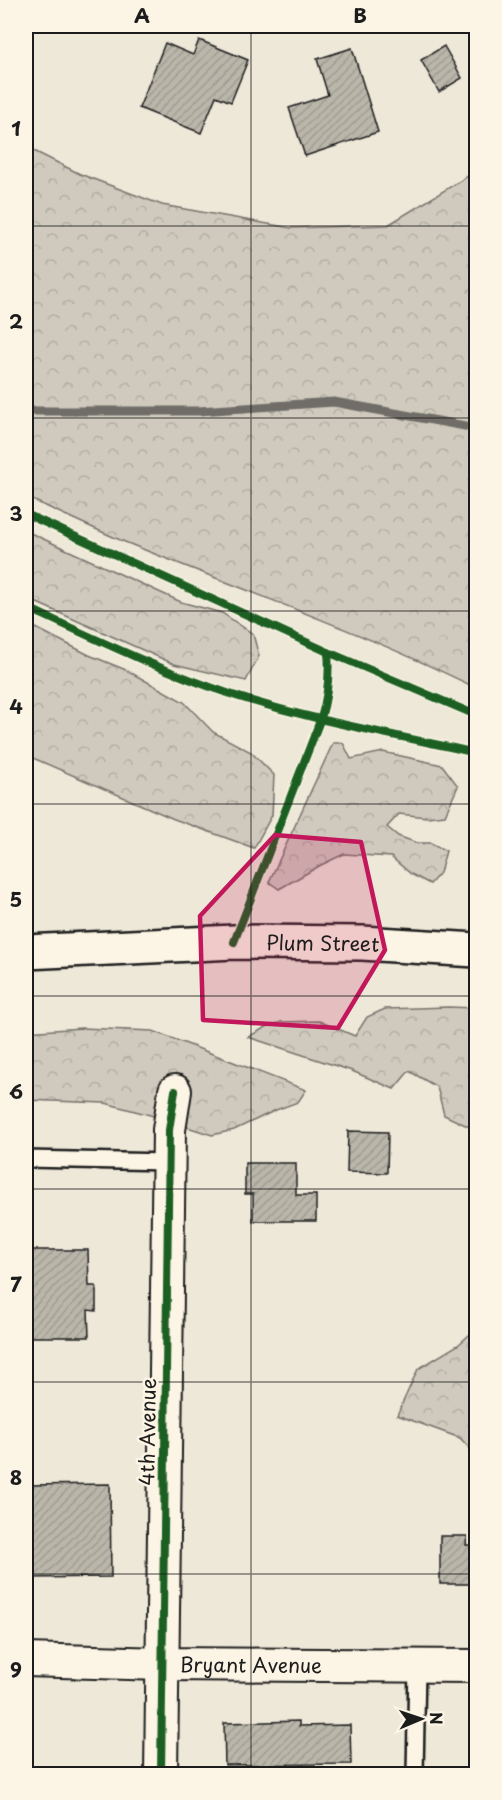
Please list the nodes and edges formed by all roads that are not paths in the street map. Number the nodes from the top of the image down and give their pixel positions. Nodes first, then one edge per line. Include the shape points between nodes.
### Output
1 (477, 950) edge
2 (26, 952) edge
3 (175, 1091) dead end
4 (26, 1159) edge
5 (168, 1162) junction
6 (26, 1660) edge
7 (163, 1664) junction
8 (417, 1666) junction
9 (477, 1666) edge
10 (161, 1774) edge
11 (415, 1774) edge

1 - 2 main road, Plum Street via 362,943 234,942
3 - 5 street, 4th Avenue
4 - 5 lane
5 - 7 street, 4th Avenue
6 - 7 street, Bryant Avenue
7 - 8 street, Bryant Avenue
7 - 10 street, 4th Avenue
8 - 9 street, Bryant Avenue
8 - 11 lane

